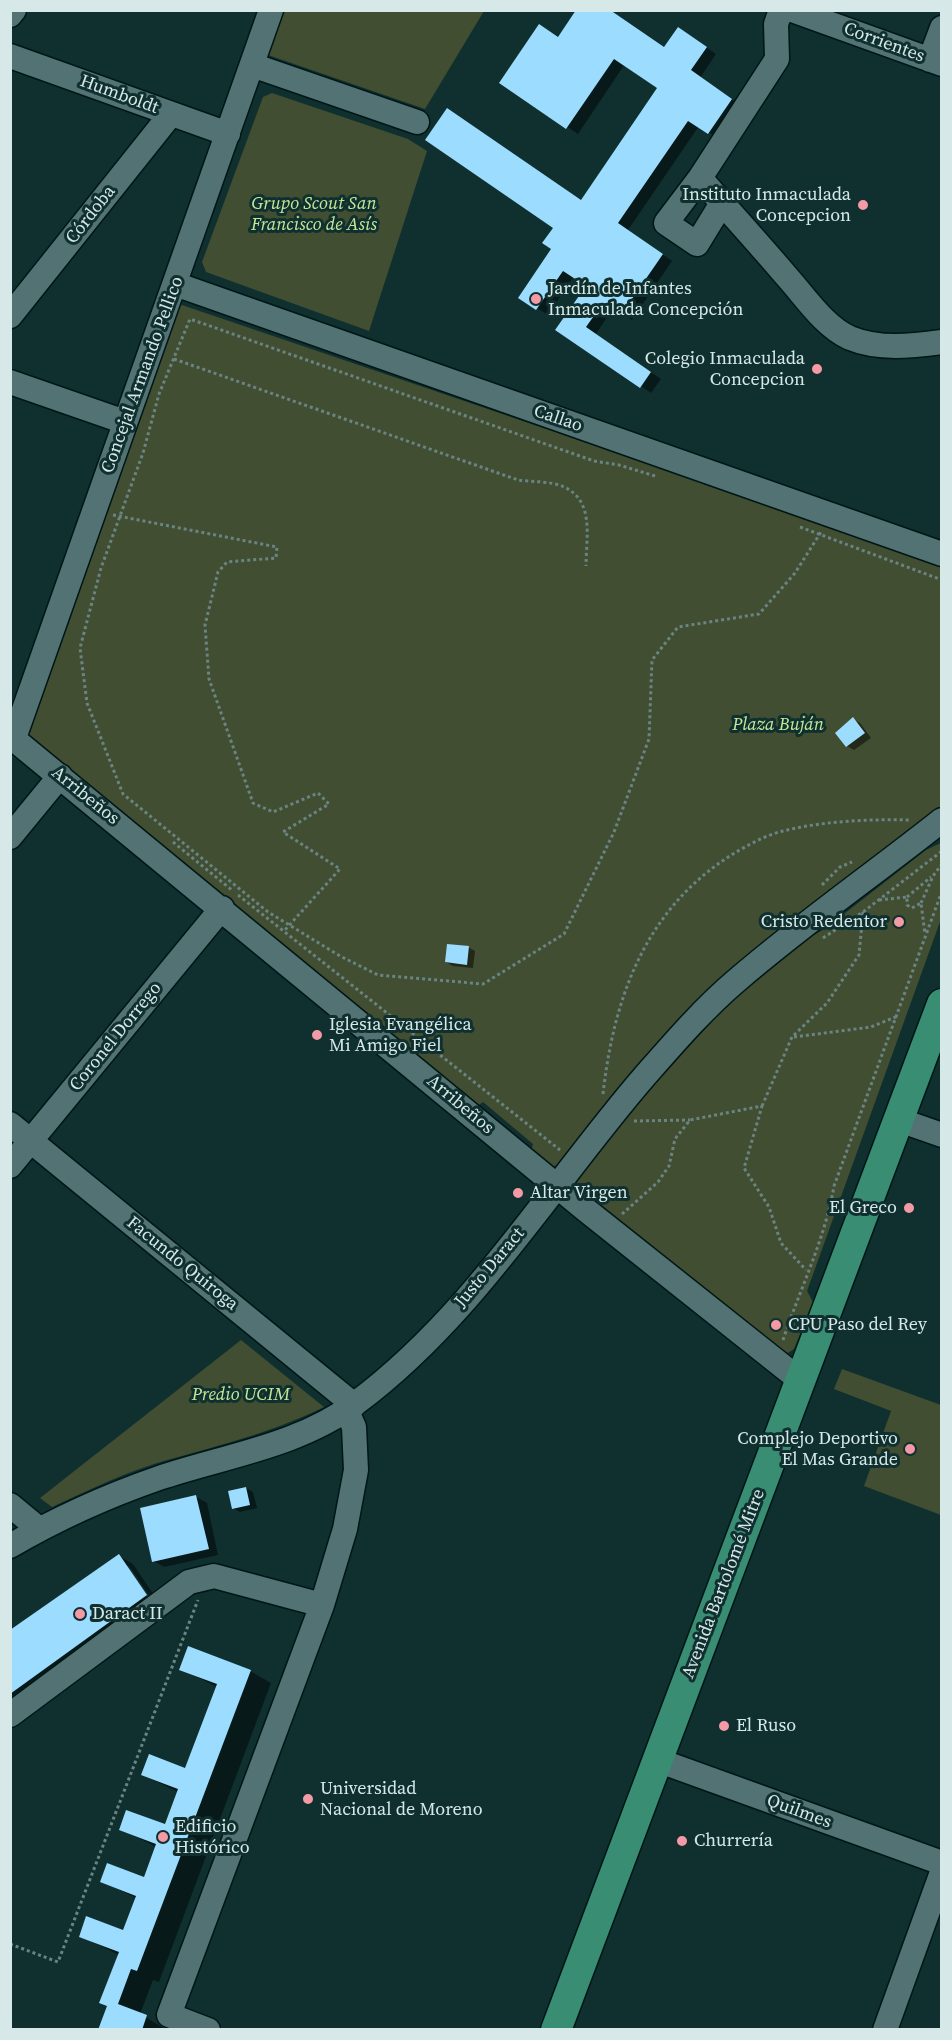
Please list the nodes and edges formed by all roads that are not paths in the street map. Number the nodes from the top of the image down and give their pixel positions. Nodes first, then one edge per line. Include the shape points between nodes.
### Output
1 (14, 10) edge
2 (270, 10) edge
3 (781, 10) edge
4 (792, 10) edge
5 (10, 15) edge
6 (942, 28) edge
7 (10, 56) edge
8 (936, 62) edge
9 (252, 65) junction
10 (171, 114) junction
11 (417, 122) dead end
12 (228, 134) junction
13 (700, 178) junction
14 (723, 203) junction
15 (176, 284) junction
16 (10, 316) edge
17 (942, 342) edge
18 (10, 382) edge
19 (125, 422) junction
20 (942, 554) edge
21 (12, 737) edge
22 (60, 776) junction
23 (933, 826) edge
24 (10, 837) edge
25 (222, 909) junction
26 (942, 1004) edge
27 (899, 1120) junction
28 (10, 1124) edge
29 (942, 1135) edge
30 (31, 1141) junction
31 (10, 1167) edge
32 (557, 1187) junction
33 (800, 1380) junction
34 (350, 1407) junction
35 (10, 1505) edge
36 (39, 1529) junction
37 (10, 1546) edge
38 (322, 1605) junction
39 (10, 1715) edge
40 (657, 1760) junction
41 (942, 1863) edge
42 (942, 1872) edge
43 (167, 2022) edge
44 (558, 2029) edge
45 (208, 2030) edge
46 (885, 2030) edge

1 - 5 street
2 - 9 street, Concejal Armando Pellico
3 - 13 street via 777,59
4 - 8 street, Corrientes
6 - 8 street
7 - 10 street, Humboldt
9 - 11 street
9 - 12 street, Concejal Armando Pellico
10 - 12 street, Humboldt
10 - 16 street, Córdoba
12 - 15 street, Concejal Armando Pellico
13 - 14 street
13 - 14 street via 666,224 697,244
14 - 17 street via 830,325 850,338 877,345
15 - 19 street, Concejal Armando Pellico
15 - 20 street, Callao via 825,525
18 - 19 street
19 - 21 street, Concejal Armando Pellico
21 - 22 street, Arribeños
22 - 24 street
22 - 25 street, Arribeños
23 - 32 street, Justo Daract via 734,982 674,1044
25 - 30 street, Coronel Dorrego
25 - 32 street, Arribeños
26 - 27 main road, Avenida Bartolomé Mitre
27 - 29 street
27 - 33 main road, Avenida Bartolomé Mitre
28 - 30 street, Facundo Quiroga
30 - 31 street, Coronel Dorrego
30 - 34 street, Facundo Quiroga
32 - 33 street, Arribeños
32 - 34 street, Justo Daract via 414,1355
33 - 40 main road, Avenida Bartolomé Mitre
34 - 36 street, Justo Daract via 268,1446 99,1499
34 - 38 street via 356,1470 345,1529
35 - 36 street
36 - 37 street, Justo Daract
38 - 39 street via 214,1576 189,1582
38 - 43 street
40 - 41 street, Quilmes
40 - 44 main road, Avenida Bartolomé Mitre
42 - 46 street
43 - 45 street

